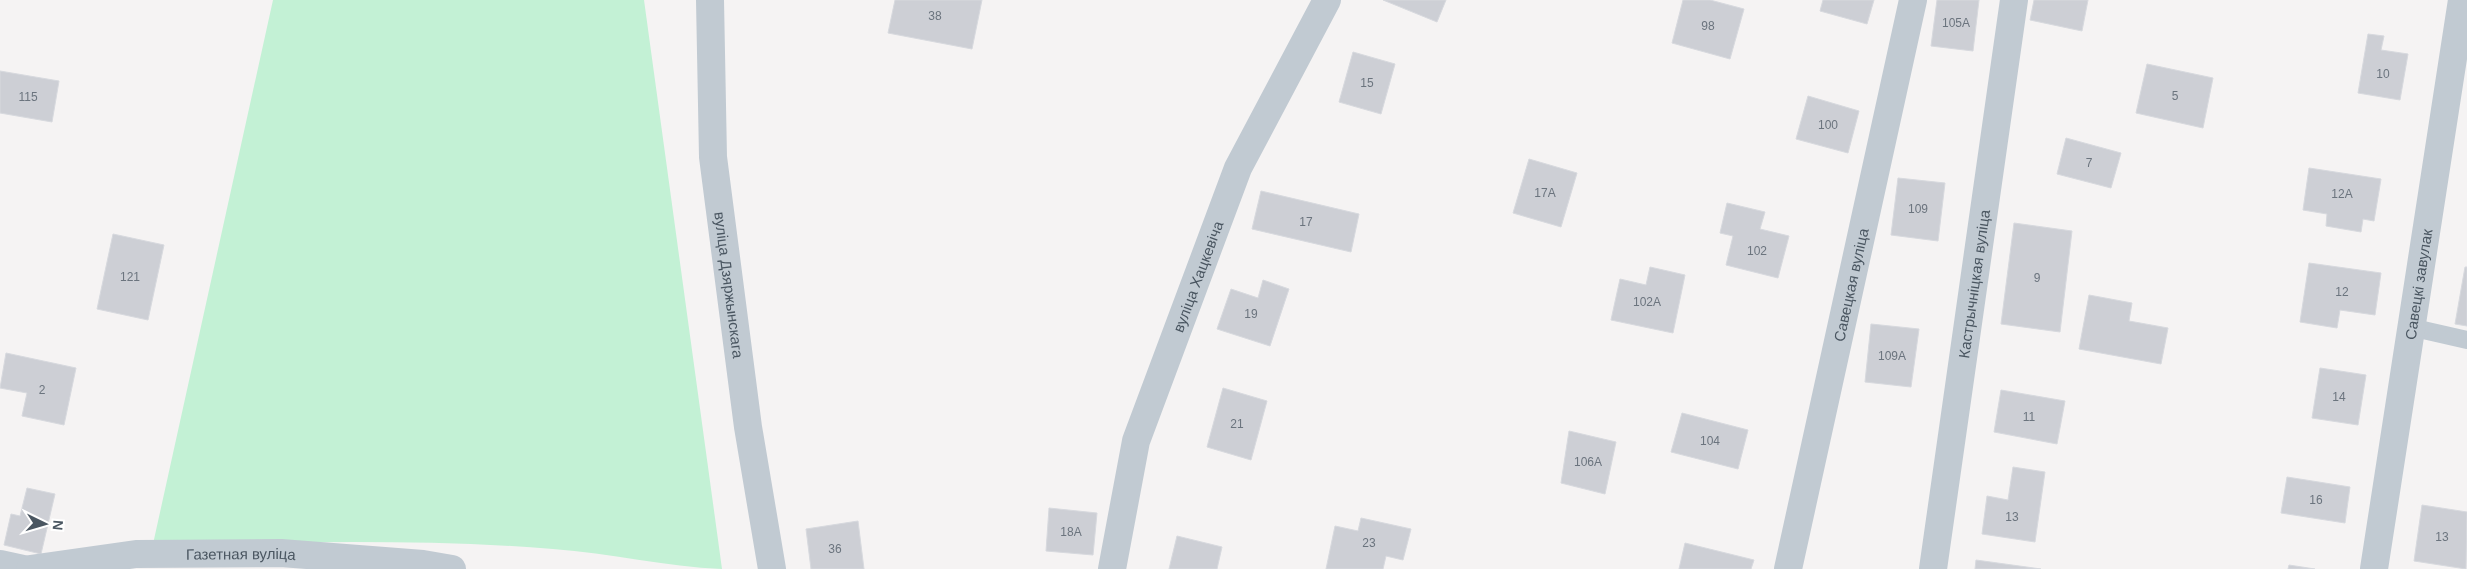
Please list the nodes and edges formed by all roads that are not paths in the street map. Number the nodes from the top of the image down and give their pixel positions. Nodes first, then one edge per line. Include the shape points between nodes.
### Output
1 (710, 0) edge
2 (1327, 0) edge
3 (1913, 0) edge
4 (2014, 0) edge
5 (2462, 0) edge
6 (2410, 327) junction
7 (2467, 340) edge
8 (0, 564) edge
9 (422, 567) edge
10 (23, 569) edge
11 (30, 569) edge
12 (452, 569) edge
13 (772, 569) edge
14 (1112, 569) edge
15 (1788, 569) edge
16 (1933, 569) edge
17 (2374, 569) edge

1 - 13 street, вуліца Дзяржынскага via 714,157 748,427
2 - 14 street, вуліца Хацкевіча via 1238,168 1136,441
3 - 15 street, Савецкая вуліца
4 - 16 street, Кастрычніцкая вуліца
5 - 6 street, Савецкі завулак
6 - 7 lane
6 - 17 street, Савецкі завулак
8 - 10 street
9 - 11 street, Газетная вуліца via 281,553 146,554
9 - 12 street, Газетная вуліца

